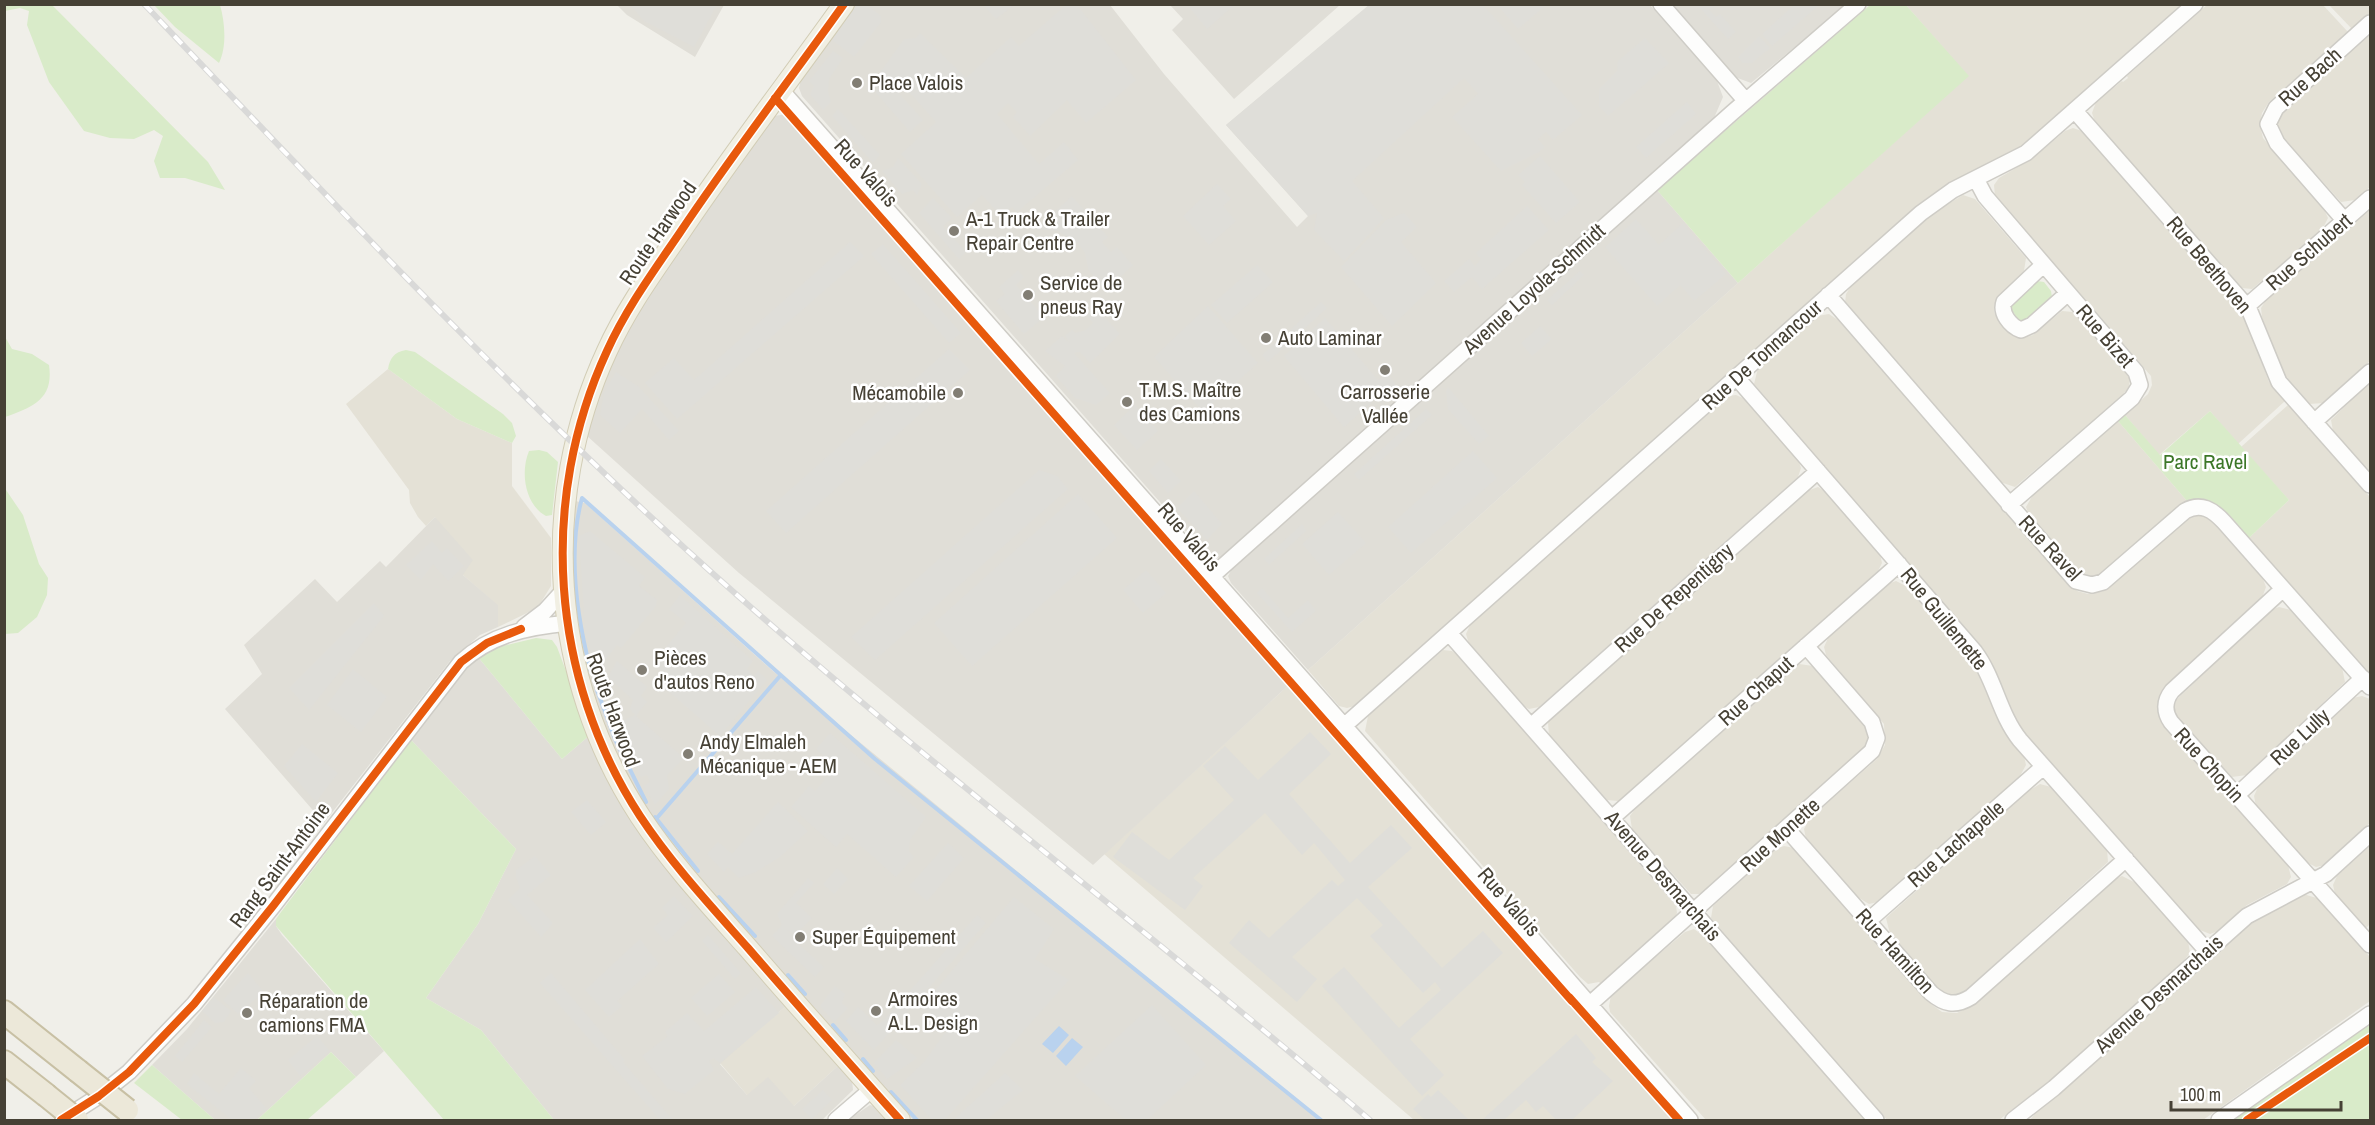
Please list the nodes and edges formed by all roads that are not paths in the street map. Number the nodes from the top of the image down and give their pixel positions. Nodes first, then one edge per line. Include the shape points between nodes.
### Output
1 (844, 4) edge
2 (1661, 4) edge
3 (1858, 4) edge
4 (2195, 4) edge
5 (2370, 23) edge
6 (781, 90) junction
7 (1745, 100) junction
8 (2076, 111) junction
9 (1976, 179) junction
10 (2370, 198) edge
11 (2345, 221) junction
12 (2043, 265) junction
13 (2068, 293) junction
14 (1828, 295) junction
15 (2247, 306) junction
16 (2370, 372) edge
17 (1737, 378) junction
18 (2314, 422) junction
19 (1818, 471) junction
20 (2370, 485) edge
21 (2009, 505) junction
22 (1899, 564) junction
23 (1212, 576) junction
24 (2283, 589) junction
25 (564, 590) junction
26 (568, 622) junction
27 (522, 629) junction
28 (1449, 633) junction
29 (1806, 646) junction
30 (2367, 683) edge
31 (1344, 726) junction
32 (1531, 726) junction
33 (2043, 767) junction
34 (2237, 795) junction
35 (1612, 818) junction
36 (1787, 829) junction
37 (2370, 834) edge
38 (2126, 859) junction
39 (2313, 880) junction
40 (1693, 912) junction
41 (1868, 921) junction
42 (2370, 945) edge
43 (2207, 951) junction
44 (1589, 1005) junction
45 (4, 1012) edge
46 (2370, 1014) edge
47 (4, 1062) edge
48 (872, 1089) junction
49 (133, 1115) edge
50 (61, 1120) edge
51 (77, 1120) edge
52 (836, 1120) edge
53 (900, 1120) edge
54 (1690, 1120) edge
55 (1876, 1120) edge
56 (2013, 1120) edge
57 (2219, 1120) edge

1 - 6 main road, Route Harwood
2 - 7 street
3 - 7 street, Avenue Loyola-Schmidt
4 - 8 street, Rue De Tonnancour
5 - 11 street, Rue Bach via 2282,102 2269,120 2274,139
6 - 23 street, Rue Valois
6 - 25 main road, Route Harwood via 656,266 603,360 570,465 562,537
7 - 23 street, Avenue Loyola-Schmidt
8 - 9 street, Rue De Tonnancour via 2026,153
8 - 15 street, Rue Beethoven
9 - 12 street, Rue Bizet via 1985,196
9 - 14 street, Rue De Tonnancour via 1927,208
10 - 11 street, Rue Schubert
11 - 15 street, Rue Schubert
12 - 13 street, Rue Bizet
12 - 13 street via 2004,302 2003,312 2013,325 2028,328
13 - 21 street, Rue Bizet via 2132,366 2140,386 2125,404
14 - 17 street, Rue De Tonnancour
14 - 21 street, Rue Ravel
15 - 18 street, Rue Beethoven via 2277,379
16 - 18 street
17 - 19 street, Rue Guillemette
17 - 28 street, Rue De Tonnancour
18 - 20 street, Rue Beethoven
19 - 22 street, Rue Guillemette
19 - 32 street, Rue De Repentigny
21 - 24 street, Rue Ravel via 2071,576 2092,585 2110,576 2188,509 2209,509
22 - 29 street, Rue Chaput
22 - 33 street, Rue Guillemette via 1976,652 2009,724
23 - 31 street, Rue Valois
24 - 30 street, Rue Ravel
24 - 34 street, Rue Chopin via 2172,691 2166,702 2171,722
25 - 26 main road, Route Harwood
25 - 27 street, Rang Saint-Antoine
26 - 27 street, Rang Saint-Antoine
26 - 48 main road, Route Harwood via 578,674 595,726 639,814 705,900
27 - 50 street, Rang Saint-Antoine via 487,643 459,664 194,1004 129,1072
28 - 31 street, Rue De Tonnancour
28 - 32 street, Avenue Desmarchais
29 - 35 street, Rue Chaput
29 - 36 street, Rue Monette via 1869,718 1877,738 1869,756
30 - 34 street, Rue Lully
31 - 44 street, Rue Valois
32 - 35 street, Avenue Desmarchais
33 - 38 street, Rue Guillemette
33 - 41 street, Rue Lachapelle
34 - 39 street, Rue Chopin
35 - 40 street, Avenue Desmarchais
36 - 40 street, Rue Monette
36 - 41 street, Rue Hamilton
37 - 39 street via 2326,874
38 - 41 street, Rue Hamilton via 1975,993 1957,1003 1944,1002 1931,993
38 - 43 street, Rue Guillemette
39 - 42 street, Rue Chopin
39 - 43 street, Avenue Desmarchais via 2256,909
40 - 44 street, Rue Monette
40 - 55 street, Avenue Desmarchais
43 - 56 street, Avenue Desmarchais
44 - 54 street, Rue Valois
45 - 49 highway, bridge
46 - 57 street
47 - 51 highway, bridge
48 - 52 street
48 - 53 main road, Route Harwood

